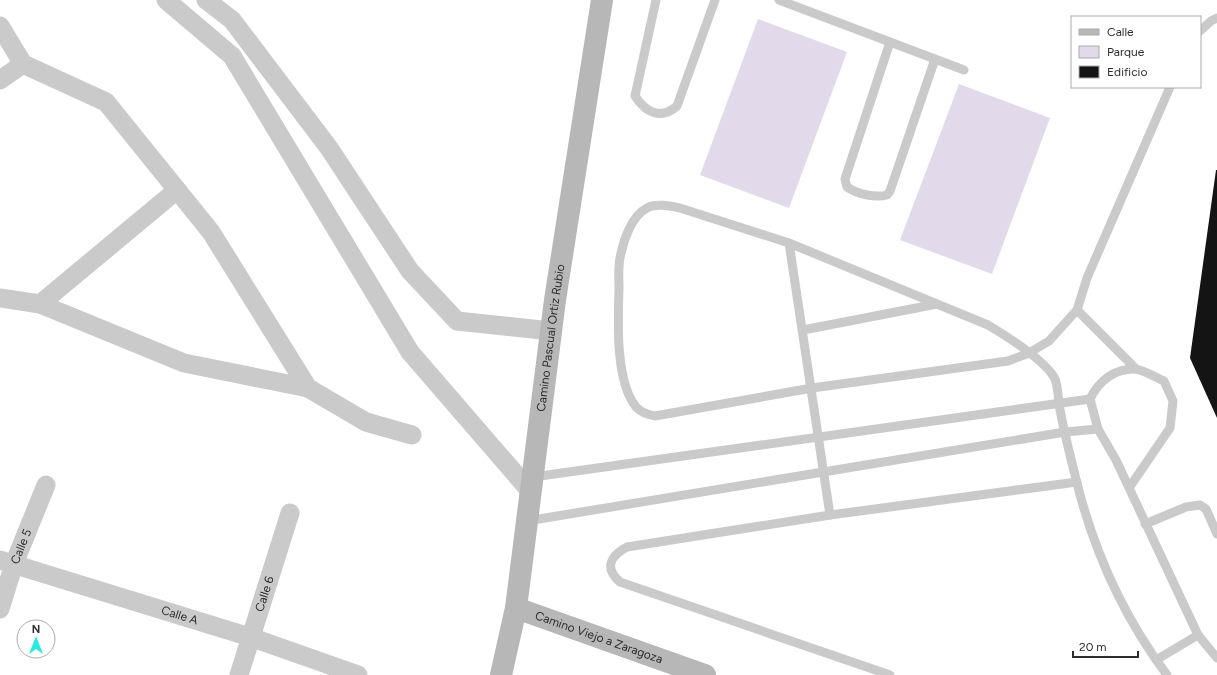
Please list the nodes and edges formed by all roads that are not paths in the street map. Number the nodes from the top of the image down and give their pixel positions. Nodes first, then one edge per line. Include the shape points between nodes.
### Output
1 (166, 0) edge
2 (206, 0) edge
3 (602, 0) edge
4 (656, 0) edge
5 (715, 0) edge
6 (779, 0) edge
7 (1217, 18) edge
8 (0, 26) edge
9 (1201, 30) edge
10 (890, 42) junction
11 (935, 59) junction
12 (23, 64) junction
13 (964, 70) dead end
14 (0, 80) edge
15 (1170, 88) edge
16 (177, 190) junction
17 (789, 243) junction
18 (0, 298) edge
19 (40, 304) junction
20 (937, 304) junction
21 (1077, 310) junction
22 (803, 330) junction
23 (551, 332) junction
24 (1029, 353) junction
25 (1136, 369) junction
26 (308, 388) junction
27 (812, 388) junction
28 (1090, 399) junction
29 (1059, 404) junction
30 (1098, 428) junction
31 (1065, 432) junction
32 (412, 435) dead end
33 (820, 438) junction
34 (824, 472) junction
35 (1077, 482) junction
36 (531, 484) junction
37 (46, 485) dead end
38 (1129, 488) junction
39 (290, 513) dead end
40 (830, 515) junction
41 (527, 520) junction
42 (1145, 524) junction
43 (1217, 534) edge
44 (7, 562) edge
45 (516, 608) junction
46 (0, 609) edge
47 (1198, 635) junction
48 (250, 637) junction
49 (1217, 658) edge
50 (1156, 660) junction
51 (239, 675) edge
52 (358, 675) edge
53 (501, 675) edge
54 (705, 675) edge
55 (890, 675) edge
56 (1167, 675) edge

1 - 36 street via 232,56 410,352
2 - 23 street via 232,20 329,148 410,271 457,321
3 - 23 street, Camino Pascual Ortiz Rubio
4 - 5 lane via 635,96 643,107 659,114 669,113 678,106
6 - 10 lane
7 - 9 lane
8 - 12 street
10 - 11 lane
10 - 11 lane via 845,179 846,187 850,190 875,196 887,195 890,191
11 - 13 lane
12 - 14 street
12 - 16 street via 106,102
15 - 21 lane via 1087,278
16 - 19 street
16 - 26 street via 211,232
17 - 20 lane
17 - 22 lane
17 - 27 lane via 680,208 647,208 631,226 620,258 620,363 628,392 636,406 644,414 654,416
18 - 19 street
19 - 26 street via 184,363
20 - 22 lane
20 - 24 lane via 988,325
21 - 24 lane via 1049,342
21 - 25 lane
22 - 27 lane
23 - 36 street, Camino Pascual Ortiz Rubio
24 - 27 lane via 1008,361
24 - 29 lane via 1043,363 1055,379
25 - 28 lane via 1110,374 1095,388
25 - 38 lane via 1164,381 1173,401 1170,428
26 - 32 street via 366,422
27 - 33 lane
28 - 29 lane
28 - 30 lane
29 - 31 lane
29 - 33 lane
30 - 31 lane
30 - 38 lane
31 - 34 lane
31 - 35 lane
33 - 34 lane
33 - 36 lane
34 - 40 lane
34 - 41 lane
35 - 40 lane
35 - 50 lane via 1093,538 1119,598
36 - 41 street, Camino Pascual Ortiz Rubio
37 - 44 street, Calle 5
38 - 42 lane
39 - 48 street, Calle 6
40 - 55 lane via 627,547 616,553 611,568 620,582
41 - 45 street, Camino Pascual Ortiz Rubio
42 - 43 lane via 1186,507 1200,505 1206,509
42 - 47 lane
44 - 46 street, Calle 5
44 - 48 street, Calle A
45 - 53 street, Camino Pascual Ortiz Rubio
45 - 54 street, Camino Viejo a Zaragoza
47 - 49 lane
47 - 50 lane
48 - 51 street, Calle 6
48 - 52 street, Calle A
50 - 56 lane

